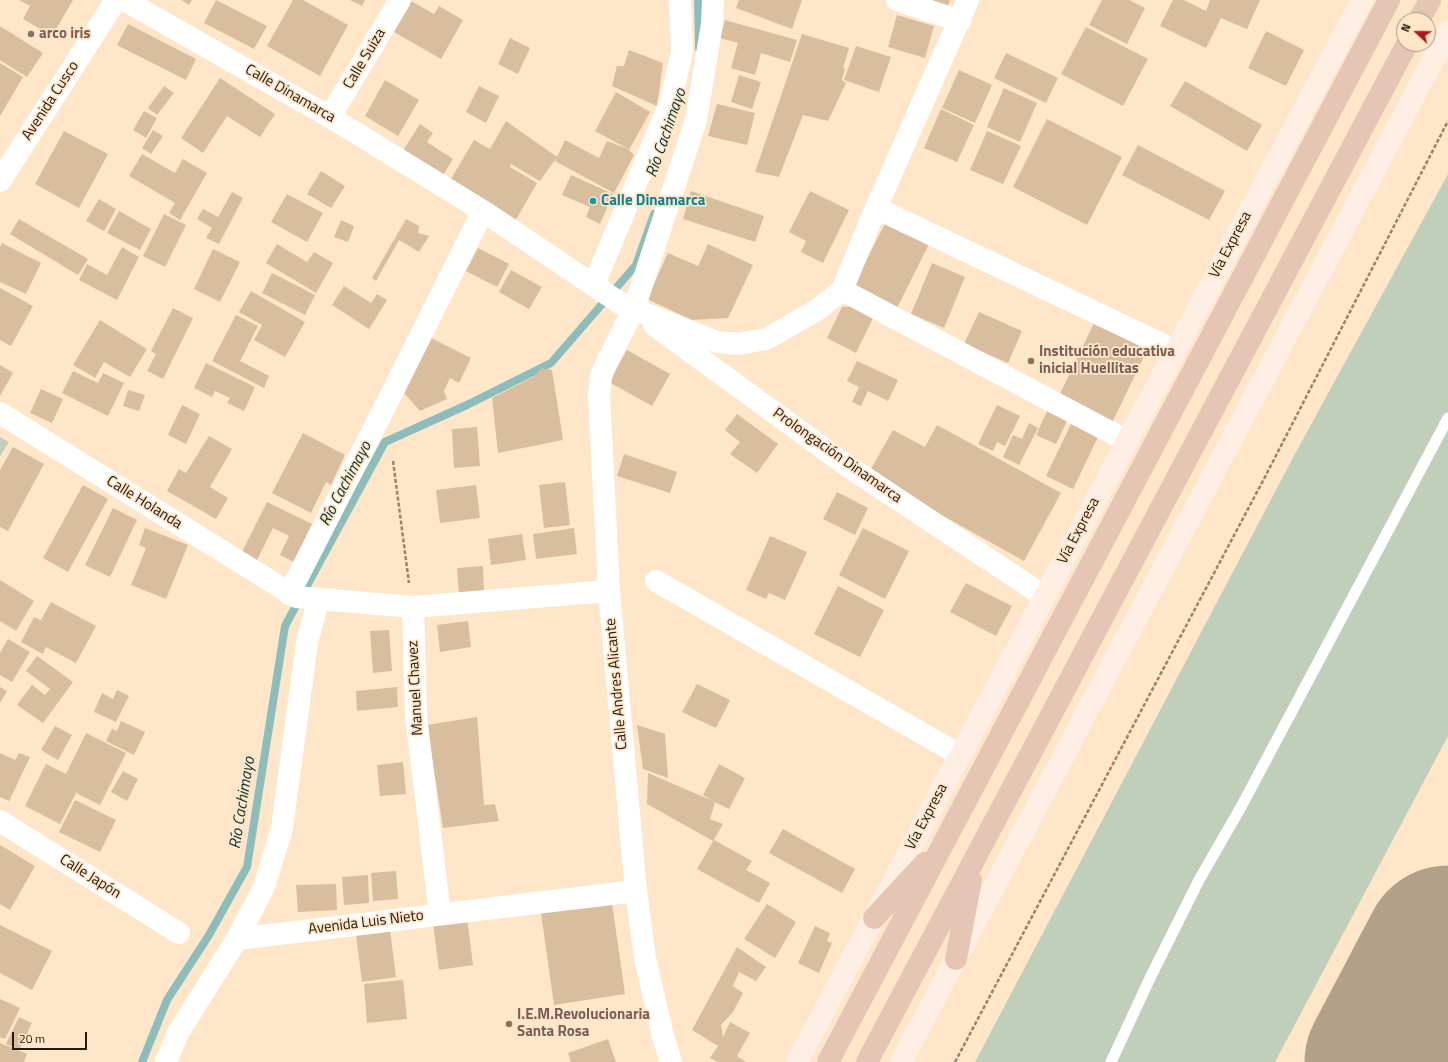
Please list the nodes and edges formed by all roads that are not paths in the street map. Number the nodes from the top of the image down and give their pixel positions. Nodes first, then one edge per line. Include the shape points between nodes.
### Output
1 (116, 0) edge
2 (124, 0) edge
3 (400, 0) edge
4 (680, 0) edge
5 (713, 0) edge
6 (897, 0) edge
7 (968, 0) edge
8 (1362, 0) edge
9 (1389, 0) edge
10 (1430, 0) edge
11 (1423, 12) edge
12 (960, 21) junction
13 (1448, 32) edge
14 (1402, 52) edge
15 (330, 117) junction
16 (0, 181) edge
17 (876, 208) junction
18 (483, 211) junction
19 (597, 287) junction
20 (842, 290) junction
21 (629, 307) junction
22 (1174, 350) junction
23 (0, 413) edge
24 (1448, 418) edge
25 (1127, 440) junction
26 (656, 581) dead end
27 (609, 591) junction
28 (1044, 596) junction
29 (303, 597) junction
30 (412, 607) junction
31 (960, 755) junction
32 (0, 821) edge
33 (946, 840) junction
34 (976, 856) junction
35 (636, 891) junction
36 (440, 914) junction
37 (874, 918) junction
38 (179, 933) dead end
39 (237, 939) junction
40 (956, 959) junction
41 (166, 1062) edge
42 (671, 1062) edge
43 (798, 1062) edge
44 (828, 1062) edge
45 (867, 1062) edge
46 (901, 1062) edge
47 (1111, 1062) edge

1 - 16 street, Avenida Cusco
2 - 15 street, Calle Dinamarca
3 - 15 street, Calle Suiza
4 - 19 street via 682,52 670,103
5 - 21 street, Calle Andres Alicante via 712,24 696,120
6 - 12 street
7 - 12 street
8 - 22 main road, Vía Expresa
9 - 33 main road, Vía Expresa
10 - 11 main road
12 - 17 street
13 - 40 main road
14 - 34 main road
15 - 18 street, Calle Dinamarca
17 - 20 street
17 - 22 street
18 - 19 street, Calle Dinamarca
18 - 29 street via 387,403
19 - 21 street, Calle Dinamarca
20 - 21 street via 817,310 766,339 739,344 717,342
20 - 25 street
21 - 27 street, Calle Andres Alicante via 601,376 599,394
21 - 28 street, Prolongación Dinamarca via 849,467
22 - 25 main road, Vía Expresa
23 - 29 street, Calle Holanda
24 - 47 lane via 1241,807 1199,880
25 - 28 main road, Vía Expresa
26 - 31 street
27 - 30 street
27 - 35 street, Calle Andres Alicante
28 - 31 main road, Vía Expresa
29 - 30 street
29 - 39 street via 307,643 282,828 264,887
30 - 36 street, Manuel Chavez via 416,716
31 - 37 main road, Vía Expresa
32 - 38 street, Calle Japón
33 - 37 main road
33 - 44 main road, Vía Expresa
34 - 40 main road
34 - 45 main road
35 - 36 street, Avenida Luis Nieto
35 - 42 street, Calle Andres Alicante via 645,958 662,1036
36 - 39 street, Avenida Luis Nieto
37 - 43 main road, Vía Expresa
39 - 41 street via 217,957
40 - 46 main road

